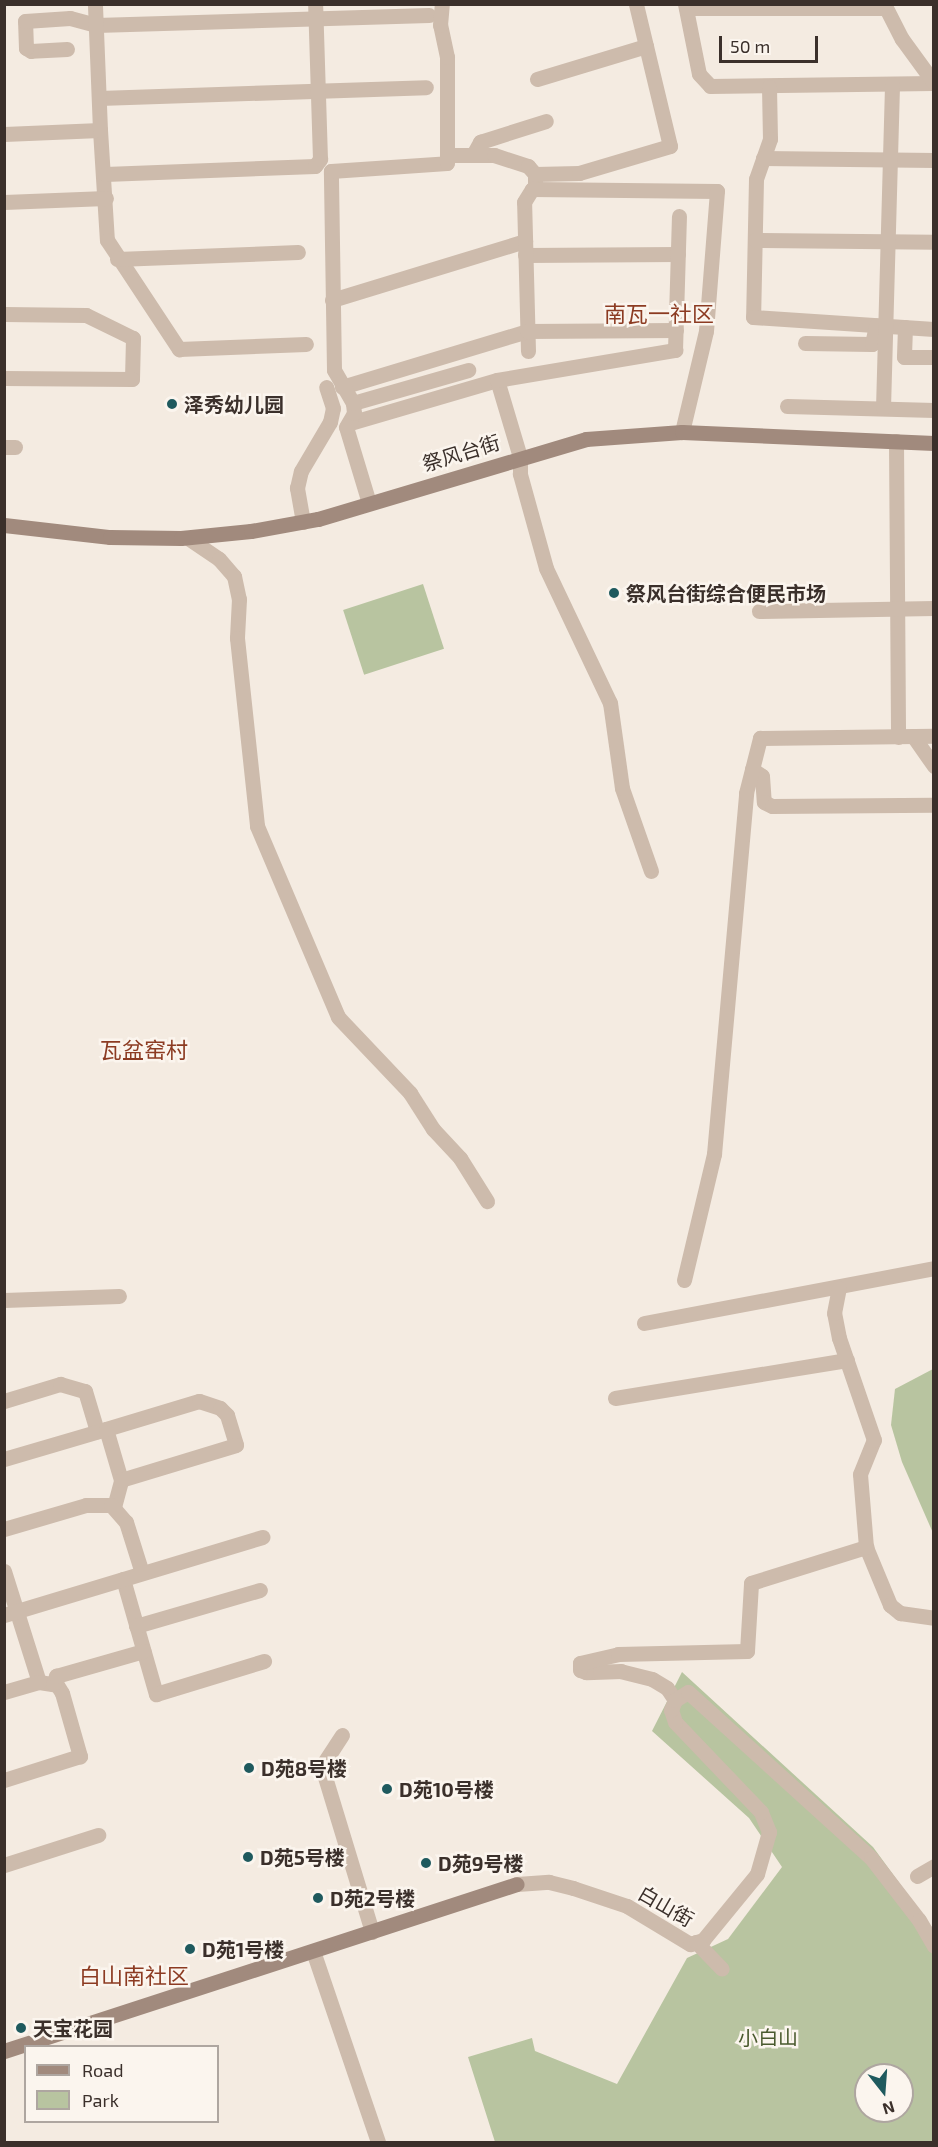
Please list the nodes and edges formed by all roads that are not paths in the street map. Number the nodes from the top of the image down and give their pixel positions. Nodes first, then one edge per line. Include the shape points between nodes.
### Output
1 (95, 4) edge
2 (442, 4) edge
3 (636, 4) edge
4 (685, 6) edge
5 (885, 6) edge
6 (315, 11) edge
7 (429, 15) dead end
8 (96, 25) junction
9 (646, 46) junction
10 (67, 49) dead end
11 (537, 79) dead end
12 (933, 83) edge
13 (892, 84) junction
14 (426, 87) dead end
15 (770, 87) junction
16 (318, 91) junction
17 (99, 98) junction
18 (546, 121) dead end
19 (100, 130) junction
20 (4, 134) edge
21 (474, 153) junction
22 (447, 155) junction
23 (763, 158) junction
24 (889, 159) junction
25 (933, 160) edge
26 (105, 174) junction
27 (535, 182) junction
28 (106, 198) junction
29 (4, 202) edge
30 (680, 216) dead end
31 (754, 240) junction
32 (890, 241) junction
33 (933, 242) edge
34 (525, 248) junction
35 (298, 252) dead end
36 (678, 254) junction
37 (117, 259) junction
38 (332, 300) junction
39 (4, 314) edge
40 (882, 325) junction
41 (905, 327) junction
42 (933, 329) edge
43 (676, 330) junction
44 (527, 331) junction
45 (805, 343) dead end
46 (306, 344) dead end
47 (528, 351) dead end
48 (933, 357) edge
49 (468, 370) dead end
50 (4, 378) edge
51 (497, 380) junction
52 (326, 387) dead end
53 (342, 387) junction
54 (353, 403) junction
55 (787, 406) dead end
56 (883, 408) junction
57 (933, 410) edge
58 (350, 423) junction
59 (682, 432) junction
60 (896, 441) junction
61 (933, 443) edge
62 (520, 457) junction
63 (369, 503) junction
64 (303, 522) junction
65 (4, 525) edge
66 (188, 538) junction
67 (933, 608) edge
68 (897, 609) junction
69 (759, 610) dead end
70 (905, 736) junction
71 (933, 736) edge
72 (933, 766) edge
73 (752, 769) junction
74 (933, 805) edge
75 (651, 871) dead end
76 (487, 1201) dead end
77 (933, 1268) edge
78 (684, 1280) dead end
79 (839, 1288) junction
80 (119, 1296) dead end
81 (4, 1300) edge
82 (644, 1323) dead end
83 (847, 1359) junction
84 (615, 1398) dead end
85 (4, 1401) edge
86 (101, 1430) junction
87 (4, 1459) edge
88 (121, 1480) junction
89 (114, 1507) junction
90 (4, 1529) edge
91 (262, 1538) dead end
92 (866, 1547) junction
93 (4, 1571) edge
94 (142, 1573) junction
95 (123, 1579) junction
96 (260, 1590) dead end
97 (11, 1613) edge
98 (933, 1618) edge
99 (136, 1626) junction
100 (144, 1651) junction
101 (264, 1661) dead end
102 (46, 1683) junction
103 (4, 1692) edge
104 (675, 1700) junction
105 (342, 1735) dead end
106 (4, 1780) edge
107 (98, 1835) dead end
108 (4, 1865) edge
109 (933, 1866) edge
110 (917, 1876) dead end
111 (517, 1884) joint
112 (372, 1932) junction
113 (696, 1942) junction
114 (933, 1946) edge
115 (313, 1951) junction
116 (722, 1969) dead end
117 (4, 2051) edge
118 (378, 2142) edge

1 - 8 street
2 - 22 street via 440,25 447,57
3 - 9 street
4 - 5 street
4 - 15 street via 702,81 710,86
5 - 12 street
6 - 7 street
6 - 8 street
6 - 16 street
8 - 10 street via 70,18 25,21 26,48
8 - 17 street
9 - 11 street
9 - 27 street via 670,146
12 - 13 street
13 - 15 street
13 - 24 street
14 - 16 street
15 - 23 street via 770,139
16 - 17 street
16 - 26 street via 320,159 315,166
17 - 19 street
18 - 21 street via 480,142
19 - 20 street
19 - 26 street
21 - 22 street
21 - 27 street via 494,154 528,166
22 - 38 street via 447,163 331,171
23 - 24 street
23 - 31 street via 756,179
24 - 25 street
24 - 32 street
26 - 28 street
27 - 34 street via 524,202
27 - 59 street via 717,191 706,331
28 - 29 street
28 - 37 street via 107,240
30 - 36 street
31 - 32 street
31 - 40 street via 753,317
32 - 33 street
32 - 40 street
34 - 36 street
34 - 38 street
34 - 44 street
35 - 37 street
36 - 43 street
37 - 46 street via 179,349
38 - 53 street via 334,370
39 - 50 street via 86,315 133,338 132,380
40 - 41 street
40 - 45 street via 872,344
40 - 56 street
41 - 42 street
41 - 48 street via 904,357
43 - 44 street
43 - 51 street via 675,350
44 - 47 street
44 - 53 street
49 - 54 street
51 - 58 street
51 - 62 street
52 - 64 street via 333,408 330,422 302,471 297,488
53 - 54 street
54 - 58 street
55 - 56 street
56 - 57 street
58 - 63 street via 346,427
59 - 60 main road, 祭风台街
59 - 62 main road, 祭风台街 via 586,439
60 - 61 main road, 祭风台街
60 - 68 street
62 - 63 main road, 祭风台街
62 - 75 street via 520,474 546,568 610,703 621,788
63 - 64 main road, 祭风台街
64 - 66 main road, 祭风台街
65 - 66 main road, 祭风台街 via 110,537
66 - 76 street via 219,559 234,576 257,826 338,1017 410,1093
67 - 68 street
68 - 69 street
68 - 70 street
70 - 71 street
70 - 72 street
70 - 73 street via 760,738
73 - 74 street via 762,776 764,802 772,806
73 - 78 street via 746,793 714,1155
77 - 79 street
79 - 82 street
79 - 83 street via 834,1313
80 - 81 street
83 - 84 street
83 - 92 street via 873,1440 860,1474
85 - 86 street via 60,1384 85,1391
86 - 87 street
86 - 88 street
86 - 88 street via 199,1401 227,1414 236,1445
88 - 89 street
89 - 90 street via 86,1505
89 - 94 street via 126,1522
91 - 94 street
92 - 98 street via 890,1605 900,1613
92 - 104 street via 751,1583 747,1652 618,1654 580,1664 580,1670 586,1672 621,1671 652,1679 667,1688
93 - 97 street
94 - 95 street
95 - 97 street
95 - 99 street
96 - 99 street
97 - 102 street
99 - 100 street
100 - 101 street via 156,1694
100 - 102 street via 56,1676
102 - 103 street
102 - 106 street via 62,1693 80,1756
104 - 113 street, 白山街 via 671,1710 675,1722 761,1812 769,1832 757,1874 703,1940
104 - 114 street via 688,1692 698,1697 871,1858 919,1920
105 - 112 street via 324,1763 325,1777
107 - 108 street
109 - 110 street
111 - 112 main road, 白山街
111 - 113 street, 白山街 via 549,1882 573,1888 627,1906 690,1944
112 - 115 main road, 白山街
113 - 116 street
115 - 117 main road, 白山街
115 - 118 street

